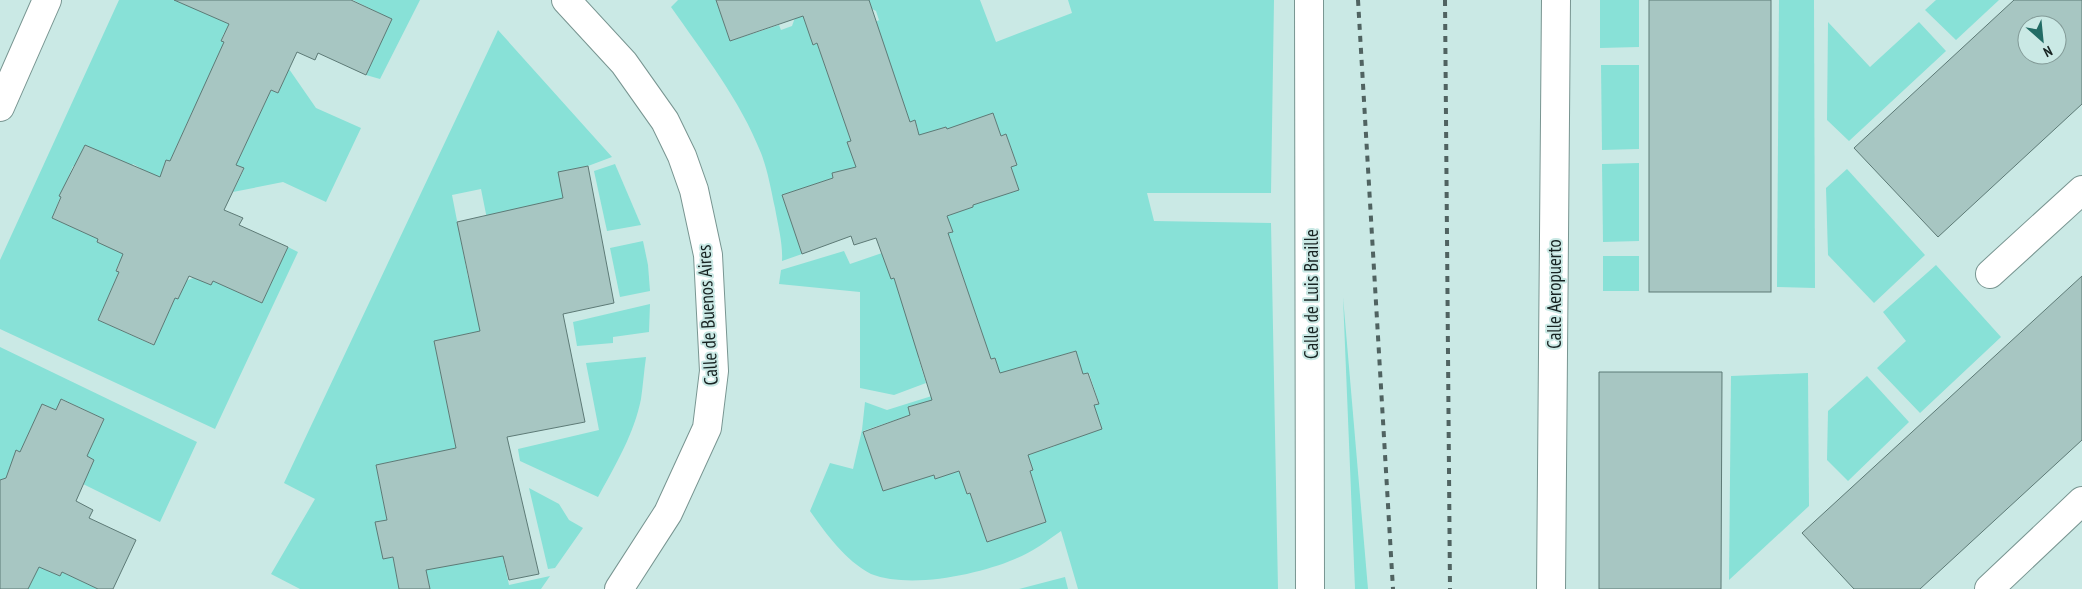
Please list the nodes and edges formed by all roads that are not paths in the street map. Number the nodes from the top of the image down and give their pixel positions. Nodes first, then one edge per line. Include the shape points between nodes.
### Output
1 (47, 0) edge
2 (566, 0) edge
3 (1310, 0) edge
4 (1556, 0) edge
5 (0, 107) edge
6 (2082, 190) edge
7 (1990, 274) dead end
8 (2082, 501) edge
9 (619, 589) edge
10 (1310, 589) edge
11 (1551, 589) edge
12 (1989, 589) edge

1 - 5 street
2 - 9 street, Calle de Buenos Aires via 624,63 664,120 694,190 708,255 714,371 707,428 668,513
3 - 10 street, Calle de Luis Braille
4 - 11 street, Calle Aeropuerto
6 - 7 street
8 - 12 street

